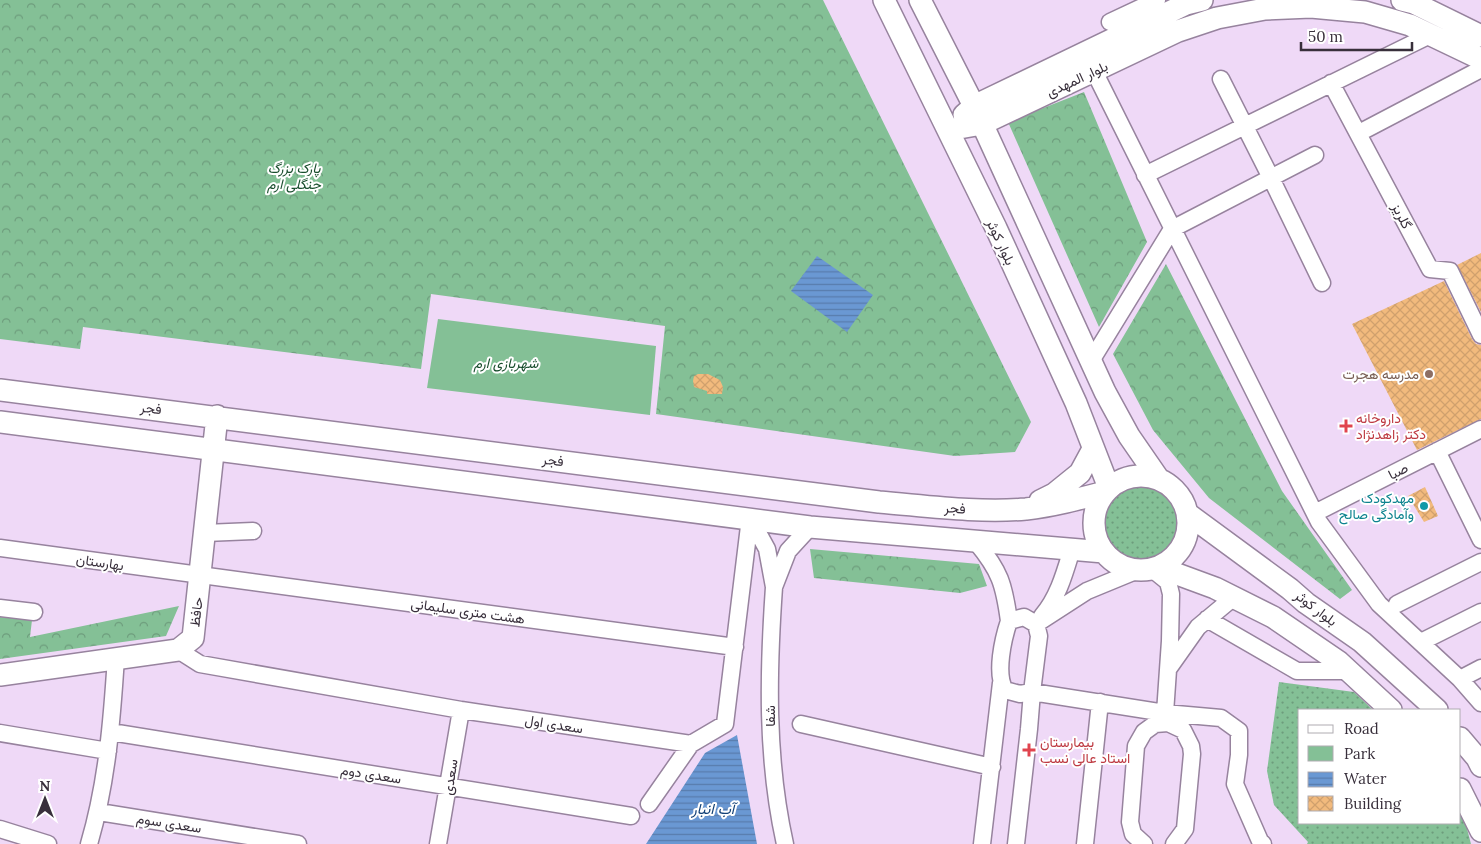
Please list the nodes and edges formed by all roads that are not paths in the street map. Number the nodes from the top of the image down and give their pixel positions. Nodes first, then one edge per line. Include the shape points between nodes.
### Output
1 (884, 0) edge
2 (920, 0) edge
3 (1157, 0) edge
4 (1402, 0) edge
5 (1191, 1) edge
6 (1366, 6) edge
7 (1110, 22) dead end
8 (1430, 35) junction
9 (1481, 36) edge
10 (1481, 59) edge
11 (1481, 69) edge
12 (1094, 71) junction
13 (1221, 79) dead end
14 (1332, 82) junction
15 (978, 115) junction
16 (1244, 125) junction
17 (948, 130) junction
18 (1359, 133) junction
19 (1315, 155) dead end
20 (1145, 175) junction
21 (1271, 178) junction
22 (1172, 228) junction
23 (1322, 283) dead end
24 (1481, 335) edge
25 (1091, 361) junction
26 (0, 390) edge
27 (217, 416) junction
28 (0, 422) edge
29 (1481, 429) edge
30 (213, 449) junction
31 (1093, 449) junction
32 (1437, 451) junction
33 (1158, 478) junction
34 (1107, 490) junction
35 (1025, 509) junction
36 (1315, 513) junction
37 (1188, 514) junction
38 (750, 518) junction
39 (810, 527) junction
40 (253, 531) dead end
41 (205, 532) junction
42 (1481, 540) edge
43 (976, 542) junction
44 (0, 548) edge
45 (1072, 549) junction
46 (1104, 552) junction
47 (1481, 562) edge
48 (1149, 569) junction
49 (201, 576) junction
50 (774, 587) junction
51 (1290, 589) junction
52 (1234, 597) junction
53 (1397, 604) dead end
54 (0, 608) edge
55 (34, 612) dead end
56 (1481, 612) edge
57 (1273, 617) junction
58 (1207, 619) junction
59 (1009, 621) junction
60 (1036, 624) junction
61 (1421, 642) junction
62 (735, 647) junction
63 (178, 650) junction
64 (116, 657) junction
65 (1481, 668) edge
66 (1168, 670) junction
67 (1349, 671) junction
68 (0, 674) edge
69 (1460, 679) junction
70 (1001, 684) junction
71 (1032, 692) junction
72 (1100, 702) junction
73 (1481, 703) edge
74 (1390, 709) edge
75 (1436, 709) edge
76 (461, 710) junction
77 (1160, 718) junction
78 (801, 724) dead end
79 (111, 732) junction
80 (0, 733) edge
81 (1461, 739) edge
82 (690, 744) junction
83 (108, 751) junction
84 (1481, 766) edge
85 (992, 767) junction
86 (449, 787) junction
87 (1461, 790) edge
88 (649, 804) dead end
89 (99, 812) junction
90 (631, 816) dead end
91 (0, 829) edge
92 (1481, 831) edge
93 (27, 841) edge
94 (48, 844) edge
95 (89, 844) edge
96 (298, 844) edge
97 (438, 844) edge
98 (785, 844) edge
99 (982, 844) edge
100 (1016, 844) edge
101 (1085, 844) edge
102 (1144, 844) edge
103 (1174, 844) edge
104 (1263, 844) edge

1 - 17 main road, بلوار کوثر
2 - 15 main road
3 - 7 street
4 - 9 main road
5 - 15 main road, بلوار المهدی
6 - 8 main road, بلوار المهدی
6 - 12 main road, بلوار المهدی via 1266,9 1218,18 1178,31
8 - 10 main road, بلوار المهدی
8 - 14 street
11 - 18 street
12 - 15 main road, بلوار المهدی
12 - 20 street
13 - 16 street
14 - 16 street
14 - 18 street, گلریز
15 - 17 main road, بلوار المهدی
15 - 25 main road
16 - 20 street
16 - 21 street
17 - 31 main road, بلوار کوثر via 1076,403
18 - 24 street, گلریز via 1430,269 1450,271
19 - 21 street
20 - 22 street
21 - 22 street
21 - 23 street
22 - 25 street
22 - 36 street
25 - 33 main road via 1129,436
26 - 27 main road, فجر
27 - 30 main road, حافظ
27 - 35 main road, فجر via 879,502 980,510
28 - 30 main road
29 - 32 street, صبا
30 - 38 main road
30 - 41 main road, حافظ
31 - 34 main road, بلوار کوثر
31 - 35 main road via 1080,474 1054,494
32 - 36 street, صبا
32 - 42 street
33 - 34 main road via 1132,476
33 - 37 main road via 1172,486
34 - 35 main road, فجر
34 - 46 main road via 1097,506 1094,522 1096,538
36 - 61 street via 1379,604
37 - 48 main road via 1188,534 1180,551 1170,560
37 - 51 main road, بلوار کوثر
38 - 39 main road
38 - 50 street via 767,549
38 - 62 street
39 - 43 main road
39 - 50 street via 788,551
40 - 41 street
41 - 49 main road, حافظ
43 - 45 main road
43 - 59 street via 1002,584
44 - 49 street, بهارستان
45 - 46 main road
45 - 60 street via 1055,596
46 - 48 main road via 1125,567
47 - 53 street
48 - 52 main road
48 - 60 street via 1087,591
48 - 66 street via 1168,582 1171,594
49 - 62 street, هشت متری سلیمانی
49 - 63 main road, حافظ via 193,638
50 - 98 street, شفا via 770,738
51 - 57 main road via 1279,590 1271,598
51 - 75 main road, بلوار کوثر via 1362,642
52 - 57 main road
52 - 58 street
54 - 55 street
56 - 61 street
57 - 67 main road
58 - 66 street via 1183,646
58 - 67 street via 1297,671
59 - 60 street via 1024,617
59 - 70 street via 1004,635
60 - 71 street via 1039,636
61 - 69 street
62 - 82 street via 725,724
63 - 64 main road
63 - 76 street, سعدی اول via 200,664
64 - 68 main road
64 - 79 street
65 - 69 street
66 - 77 street
67 - 74 main road
69 - 73 street
70 - 71 street via 1005,690 1020,694
70 - 85 street
71 - 72 street
71 - 100 street
72 - 77 street
72 - 101 street
76 - 82 street, سعدی اول
76 - 86 street, سعدی
77 - 102 street via 1144,732 1136,746 1130,822 1133,834
77 - 103 street via 1183,730 1192,754 1184,829
77 - 104 street via 1221,718 1239,731 1236,784
78 - 85 street
79 - 83 street
79 - 86 street, سعدی دوم
80 - 83 street
81 - 84 main road
82 - 88 street
83 - 89 street
85 - 99 street
86 - 90 street, سعدی دوم
86 - 97 street, سعدی
87 - 92 main road
89 - 95 street
89 - 96 street, سعدی سوم
91 - 93 street
93 - 94 street

